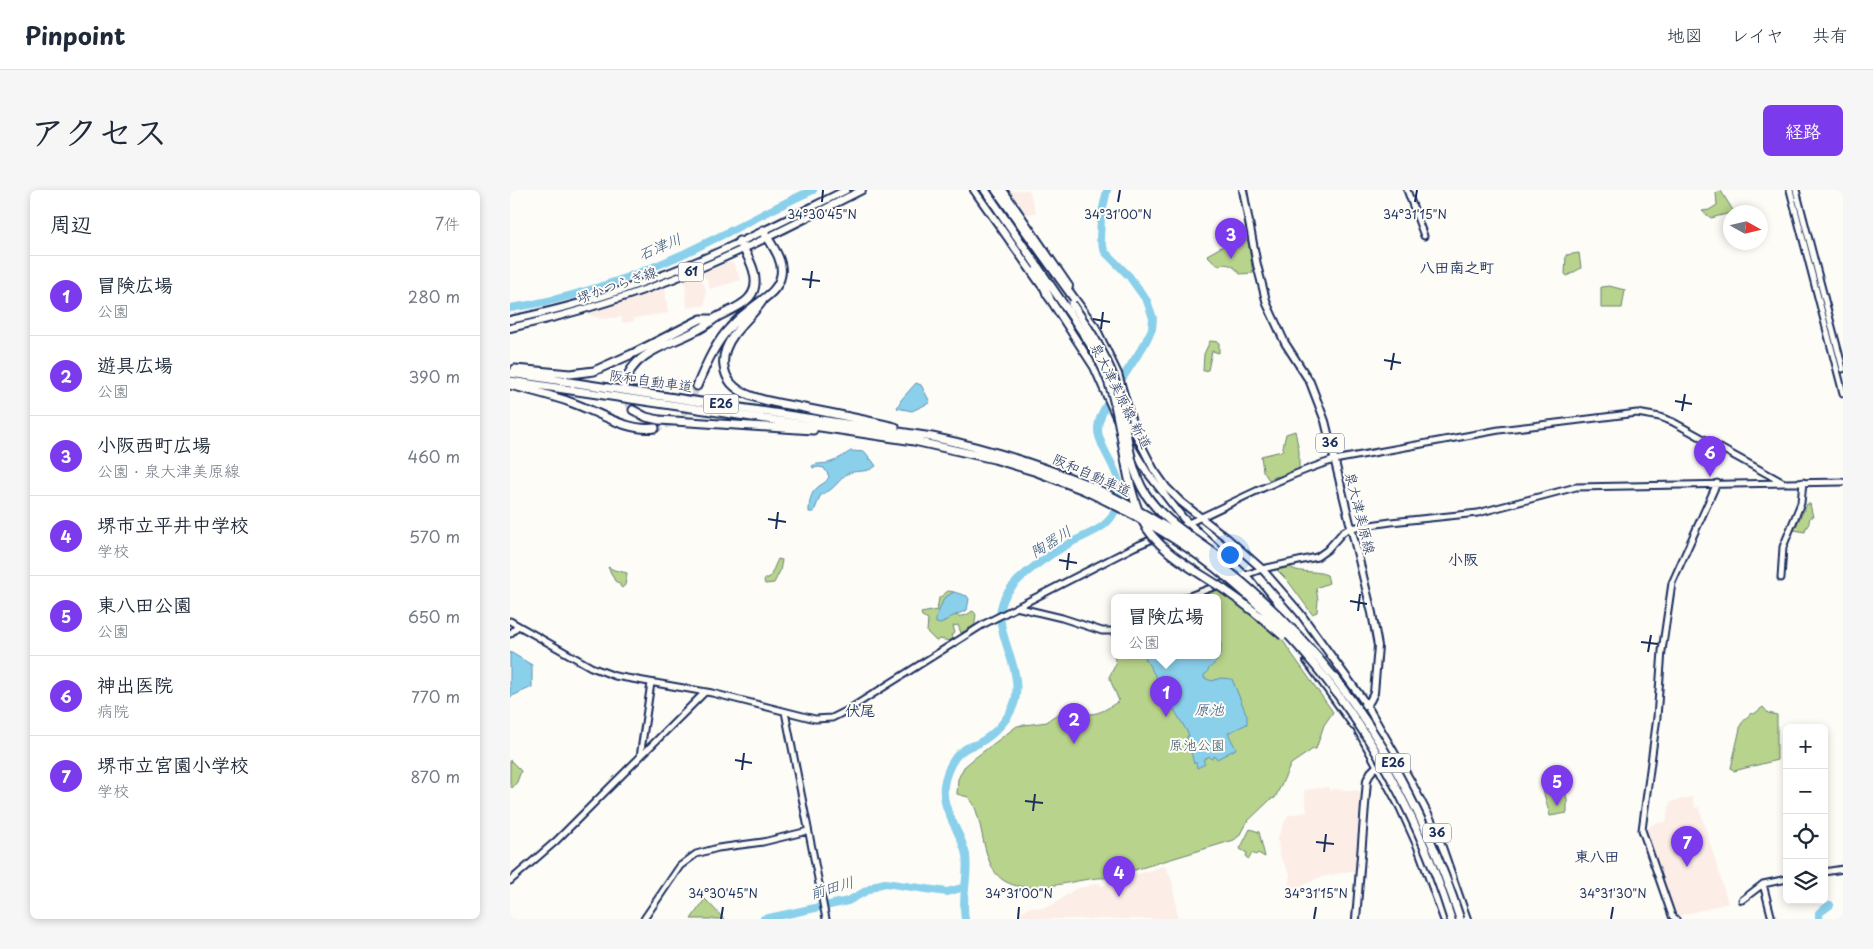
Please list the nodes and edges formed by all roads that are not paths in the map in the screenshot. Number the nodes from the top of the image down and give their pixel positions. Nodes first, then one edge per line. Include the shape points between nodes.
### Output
1 (846, 190) edge
2 (862, 190) edge
3 (974, 190) edge
4 (983, 190) edge
5 (994, 190) edge
6 (1003, 190) edge
7 (1243, 190) edge
8 (1407, 190) edge
9 (1790, 190) edge
10 (1796, 190) edge
11 (1004, 213) junction
12 (764, 233) junction
13 (1424, 236) dead end
14 (738, 241) junction
15 (743, 248) junction
16 (1049, 297) junction
17 (763, 300) junction
18 (714, 319) junction
19 (510, 320) edge
20 (510, 328) edge
21 (1096, 329) junction
22 (510, 369) edge
23 (1843, 369) edge
24 (510, 373) edge
25 (510, 381) edge
26 (625, 384) dead end
27 (510, 385) edge
28 (697, 386) tunnel mouth
29 (1843, 393) edge
30 (633, 410) tunnel mouth
31 (655, 428) tunnel mouth
32 (883, 436) junction
33 (932, 437) junction
34 (1334, 460) junction
35 (1782, 482) junction
36 (1804, 482) junction
37 (1843, 482) edge
38 (1717, 483) junction
39 (1085, 487) junction
40 (1200, 518) junction
41 (1188, 523) junction
42 (1350, 528) junction
43 (1262, 569) junction
44 (1245, 575) junction
45 (1782, 578) dead end
46 (1195, 594) edge
47 (1016, 607) junction
48 (510, 621) edge
49 (518, 626) junction
50 (1290, 626) junction
51 (1111, 631) edge
52 (510, 634) edge
53 (1323, 674) junction
54 (651, 683) junction
55 (704, 692) junction
56 (1366, 704) junction
57 (784, 712) junction
58 (1367, 746) junction
59 (1395, 753) junction
60 (640, 757) junction
61 (1377, 766) junction
62 (808, 831) junction
63 (1843, 868) edge
64 (1828, 871) edge
65 (1783, 880) edge
66 (510, 881) edge
67 (1763, 884) junction
68 (1742, 900) dead end
69 (644, 919) edge
70 (826, 919) edge
71 (1356, 919) edge
72 (1444, 919) edge
73 (1451, 919) edge
74 (1460, 919) edge
75 (1467, 919) edge
76 (1676, 919) edge
77 (1772, 919) edge

1 - 12 main road, 堺かつらぎ線 / 61
2 - 12 main road, 堺かつらぎ線 / 61
3 - 16 main road, 泉大津美原線 新道 / 36
4 - 11 highway
4 - 16 highway via 1039,276
5 - 11 highway
5 - 21 highway
6 - 21 main road, 泉大津美原線 新道 / 36
7 - 34 main road, 泉大津美原線 / 36 via 1267,304 1318,400
8 - 13 street
9 - 29 street
10 - 23 street
11 - 50 highway, bridge via 1089,327 1102,351 1117,389 1135,469 1145,494 1172,523 1254,586
11 - 53 highway, bridge via 1102,367 1113,399 1134,499 1150,533 1175,556 1269,624
12 - 14 main road, 堺かつらぎ線 / 61
12 - 15 main road, 堺かつらぎ線 / 61
12 - 17 highway via 776,251 781,274 779,283
14 - 15 highway
14 - 19 main road, 堺かつらぎ線 / 61 via 636,285 571,306
15 - 18 highway via 754,275 753,293 742,304
15 - 20 main road, 堺かつらぎ線 / 61 via 630,295
16 - 41 main road, 泉大津美原線 新道 / 36 via 1087,354 1112,411 1147,472
17 - 28 highway via 749,309 725,334
17 - 33 highway via 725,350 725,372 735,388 769,400
18 - 22 highway via 701,319 594,371 570,374
18 - 26 highway via 640,359 629,370
21 - 40 main road, 泉大津美原線 新道 / 36 via 1118,374 1135,433 1154,470 1176,497
24 - 33 highway, 阪和自動車道 / E26
25 - 32 highway, 阪和自動車道 / E26
27 - 31 highway via 571,402 629,426
30 - 32 highway via 659,420
32 - 39 highway, 阪和自動車道 / E26 via 994,458
33 - 39 highway, 阪和自動車道 / E26 via 1039,466
34 - 35 street via 1499,430 1637,413 1673,422
34 - 40 street
34 - 42 main road, 泉大津美原線 / 36
35 - 36 street
35 - 38 street
36 - 37 street
36 - 45 street via 1801,503 1783,547
38 - 42 street via 1581,486 1478,513
38 - 76 street via 1672,583 1642,830 1672,916
39 - 50 highway, 阪和自動車道 / E26, bridge via 1143,512 1194,545 1231,572
39 - 53 highway, 阪和自動車道 / E26, bridge via 1159,529 1213,566 1270,616
40 - 41 street
40 - 43 main road, 泉大津美原線 新道 / 36
41 - 44 main road, 泉大津美原線 新道 / 36
41 - 47 street
42 - 43 street via 1317,557
42 - 56 main road, 泉大津美原線 / 36 via 1378,646 1374,694
43 - 44 street
43 - 56 main road, 泉大津美原線 新道 / 36 via 1300,613
44 - 46 street
44 - 58 main road, 泉大津美原線 新道 / 36 via 1288,628
47 - 51 street
47 - 57 street via 832,718 815,719
48 - 49 street
49 - 52 street
49 - 54 street via 598,670
50 - 74 highway, 阪和自動車道 / E26, bridge via 1347,692 1383,746 1427,831
53 - 73 highway, 阪和自動車道 / E26, bridge via 1393,781 1424,844
54 - 55 street
54 - 60 street
55 - 57 street
55 - 60 street
56 - 58 main road, 泉大津美原線 / 36 via 1355,712 1353,720
56 - 59 main road, 36
57 - 62 street
58 - 61 main road, 泉大津美原線 / 36
59 - 61 main road
59 - 75 main road, 36 via 1436,830
60 - 66 street via 556,841
61 - 71 main road via 1367,780
61 - 72 main road, 36 via 1418,847
62 - 69 street via 696,854 680,866
62 - 70 street
63 - 64 street
65 - 67 street
67 - 68 street
67 - 77 street

